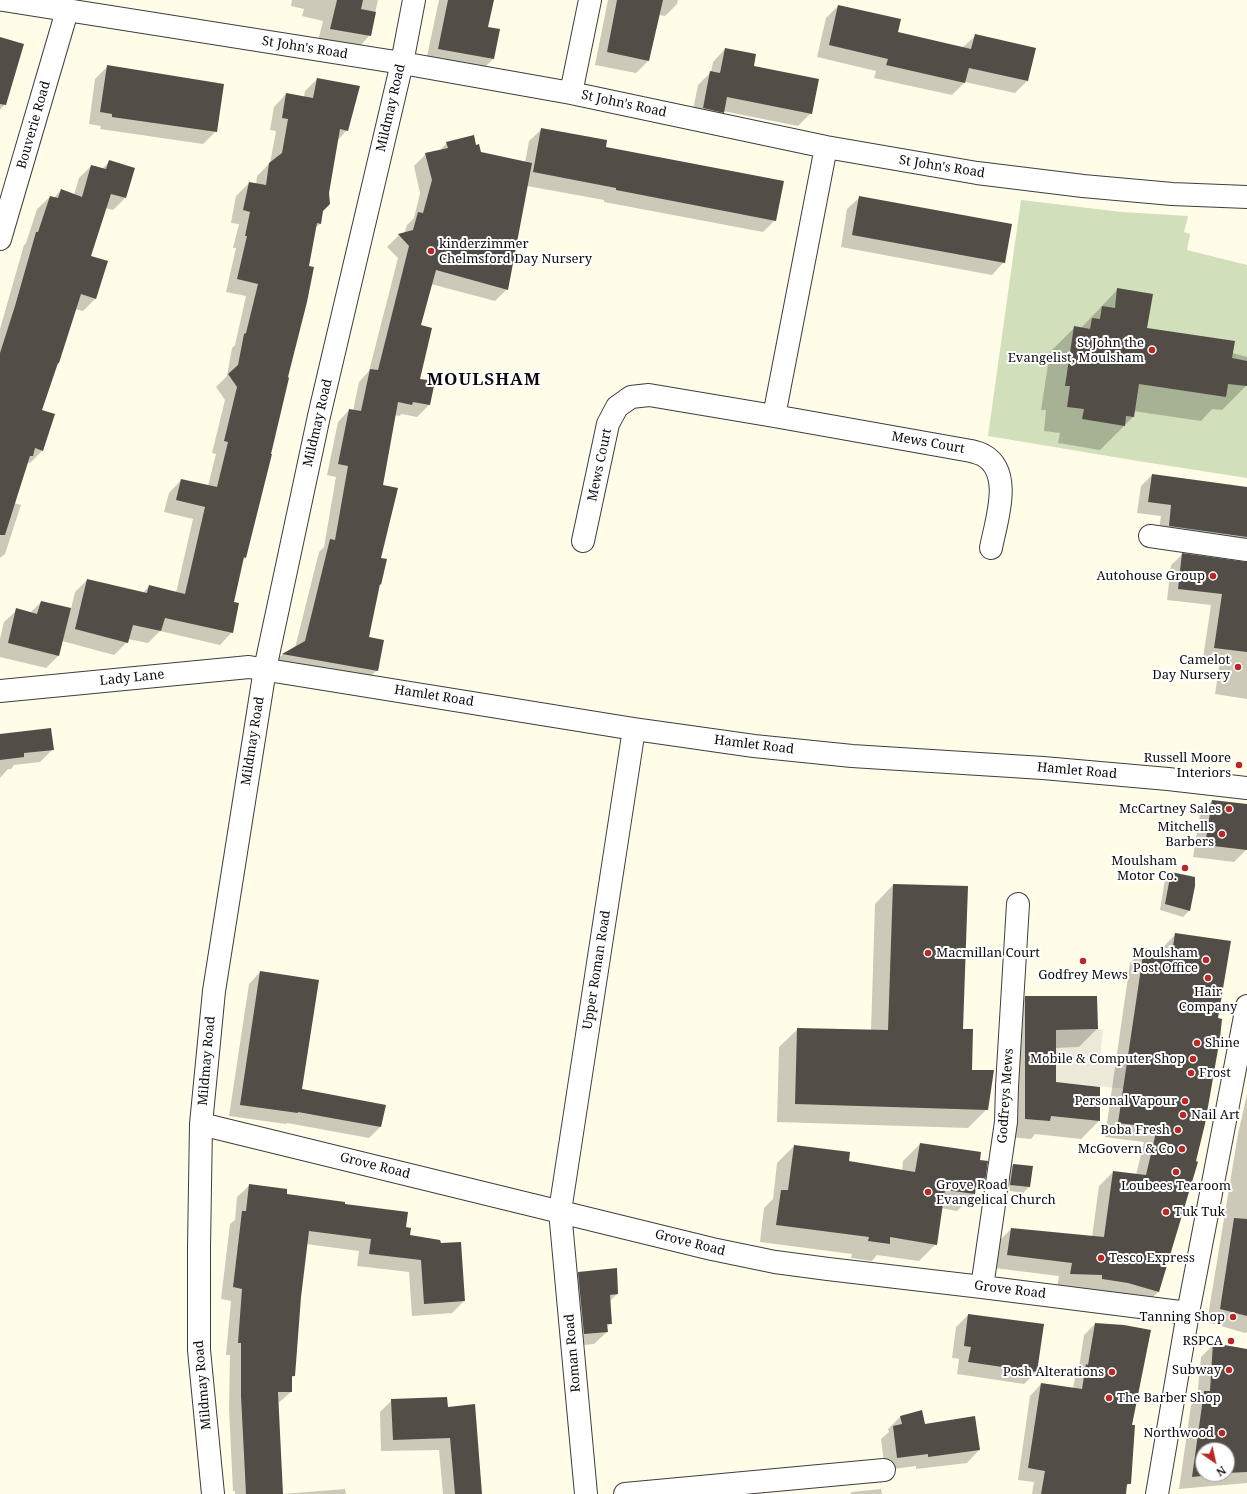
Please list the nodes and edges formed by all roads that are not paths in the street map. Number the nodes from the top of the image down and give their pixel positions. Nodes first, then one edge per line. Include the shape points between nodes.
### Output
1 (3, 0) edge
2 (414, 0) edge
3 (590, 0) edge
4 (67, 11) junction
5 (402, 64) junction
6 (571, 93) junction
7 (826, 147) junction
8 (1247, 197) edge
9 (0, 239) edge
10 (774, 416) junction
11 (1150, 536) dead end
12 (583, 541) dead end
13 (991, 548) dead end
14 (1247, 550) edge
15 (265, 669) junction
16 (0, 691) edge
17 (634, 729) junction
18 (1247, 788) edge
19 (1018, 904) dead end
20 (1247, 1006) edge
21 (201, 1124) junction
22 (560, 1211) junction
23 (982, 1287) junction
24 (1188, 1313) junction
25 (884, 1470) dead end
26 (824, 1485) edge
27 (213, 1494) edge
28 (586, 1494) edge
29 (625, 1494) edge
30 (1160, 1494) edge

1 - 4 street, St John's Road
2 - 5 street, Mildmay Road
3 - 6 street
4 - 5 street, St John's Road
4 - 9 street, Bouverie Road
5 - 6 street, St John's Road
5 - 15 street, Mildmay Road via 319,416
6 - 7 street, St John's Road
7 - 8 street, St John's Road via 977,173 1083,186 1172,194
7 - 10 street
10 - 12 street, Mews Court via 648,395 631,397 617,407 608,424
10 - 13 street, Mews Court via 984,455 998,469 1002,491
11 - 14 street
15 - 16 street, Lady Lane via 249,667
15 - 17 street, Hamlet Road
15 - 21 street, Mildmay Road via 214,991
17 - 18 street, Hamlet Road via 754,746 852,756 1043,768
17 - 22 street, Upper Roman Road
19 - 23 street, Godfreys Mews via 1006,1122
20 - 24 street
21 - 22 street, Grove Road
21 - 27 street, Mildmay Road via 199,1350
22 - 23 street, Grove Road via 775,1262
22 - 28 street, Roman Road
23 - 24 street, Grove Road
24 - 30 street
25 - 26 street
26 - 29 street

